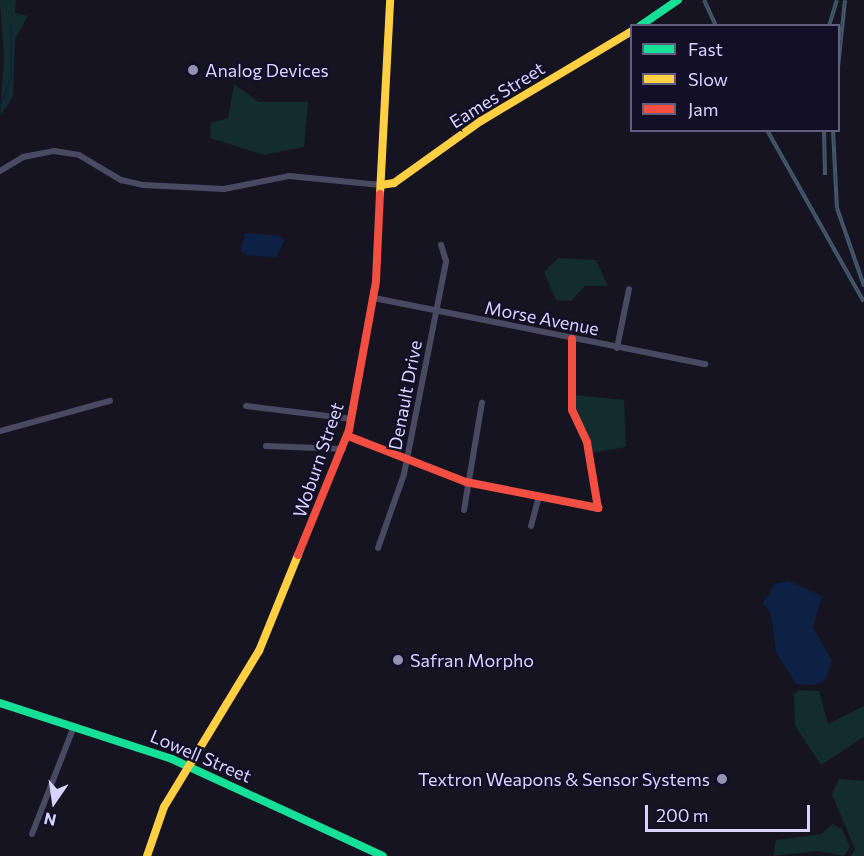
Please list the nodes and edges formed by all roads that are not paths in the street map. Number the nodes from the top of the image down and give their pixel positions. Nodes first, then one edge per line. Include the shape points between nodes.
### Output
1 (390, 0) edge
2 (678, 0) edge
3 (643, 24) edge
4 (630, 32) edge
5 (0, 171) edge
6 (381, 185) junction
7 (441, 245) dead end
8 (629, 289) dead end
9 (374, 298) junction
10 (436, 311) junction
11 (572, 339) junction
12 (617, 348) junction
13 (705, 364) dead end
14 (110, 400) dead end
15 (482, 403) dead end
16 (246, 406) dead end
17 (352, 419) junction
18 (0, 431) edge
19 (348, 436) junction
20 (266, 446) dead end
21 (343, 449) junction
22 (407, 460) junction
23 (466, 482) junction
24 (539, 497) junction
25 (464, 510) dead end
26 (531, 526) dead end
27 (378, 548) dead end
28 (0, 703) edge
29 (74, 726) junction
30 (190, 767) junction
31 (32, 834) dead end
32 (147, 856) edge
33 (383, 856) edge

1 - 6 main road, Woburn Street
2 - 3 main road
4 - 6 main road, Eames Street via 481,121 392,184
5 - 6 street via 23,157 54,151 79,155 121,180 143,185 224,189 298,176
6 - 9 main road, Woburn Street
7 - 10 street, Denault Drive via 446,258
8 - 12 street
9 - 10 street, Morse Avenue
9 - 17 main road, Woburn Street
10 - 11 street, Morse Avenue
10 - 22 street, Denault Drive
11 - 12 street, Morse Avenue
11 - 24 main road via 572,413 587,442 597,508
12 - 13 street, Morse Avenue
14 - 18 street
15 - 23 street
16 - 17 street
17 - 19 main road, Woburn Street
19 - 21 main road, Woburn Street
19 - 22 main road
20 - 21 street
21 - 30 main road, Woburn Street via 256,658
22 - 23 main road
22 - 27 street, Denault Drive
23 - 24 main road
23 - 25 street
24 - 26 street
28 - 29 main road, Lowell Street
29 - 30 main road, Lowell Street
29 - 31 street
30 - 32 main road, Woburn Street via 160,815
30 - 33 main road, Lowell Street

